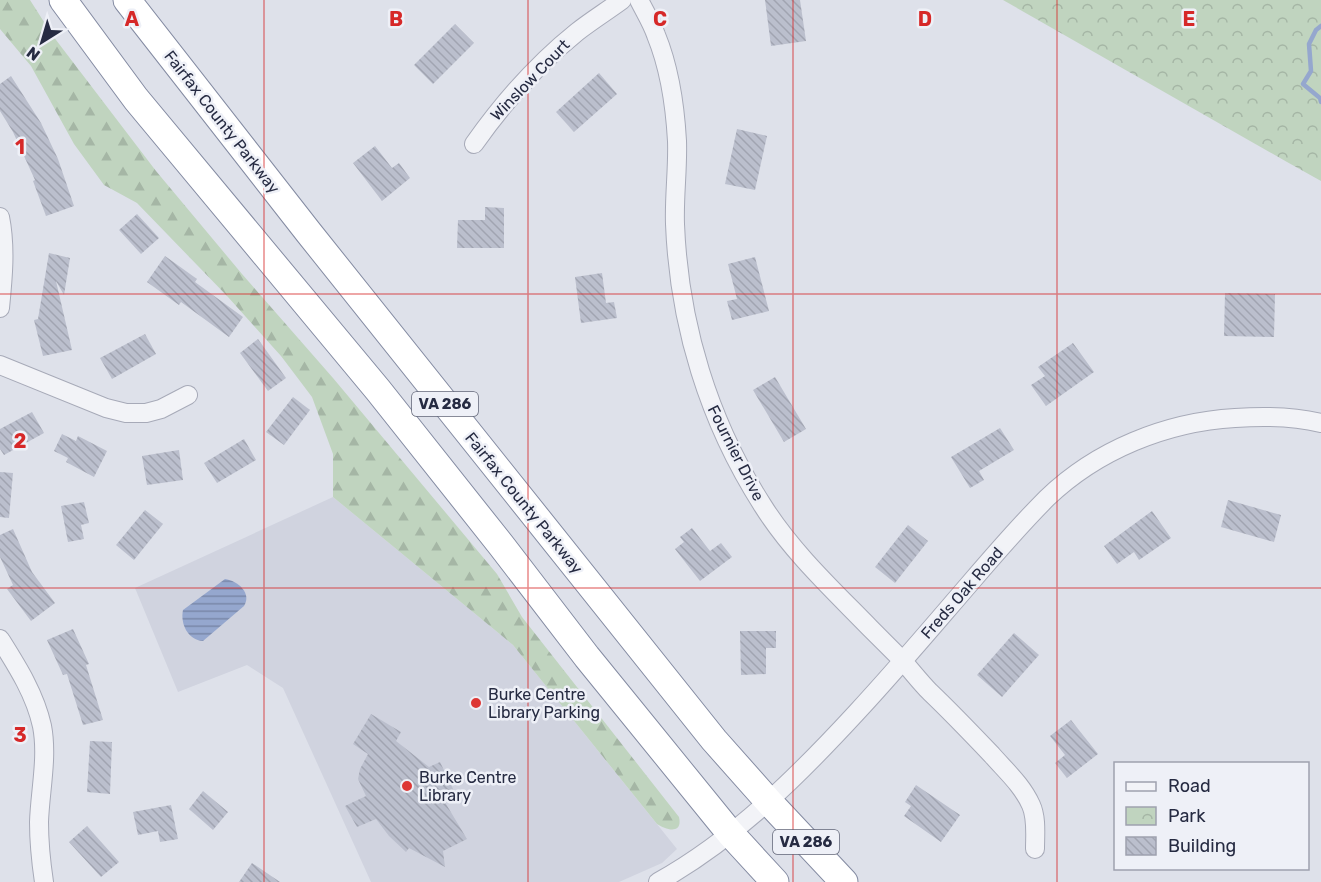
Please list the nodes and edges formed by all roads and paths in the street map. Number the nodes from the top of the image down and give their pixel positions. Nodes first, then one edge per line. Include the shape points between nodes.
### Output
1 (63, 0) edge
2 (127, 0) edge
3 (622, 0) edge
4 (639, 0) edge
5 (474, 144) dead end
6 (0, 217) edge
7 (0, 308) edge
8 (0, 364) edge
9 (188, 395) dead end
10 (1321, 423) edge
11 (1, 641) edge
12 (903, 661) junction
13 (769, 802) junction
14 (730, 833) junction
15 (1035, 849) dead end
16 (44, 882) edge
17 (657, 882) edge
18 (775, 882) edge
19 (844, 882) edge

1 - 14 highway, VA 286 via 136,99 378,390 586,657
2 - 13 highway, Fairfax County Parkway / VA 286 via 570,561
3 - 5 street, Winslow Court via 545,60 516,89
4 - 12 street, Fournier Drive via 656,35 673,97 677,142 675,225 682,297 708,397 745,478 779,528
6 - 7 street via 4,273
8 - 9 street via 126,413 161,409
10 - 12 street, Freds Oak Road via 1265,416 1196,422 1137,440 1103,458 1048,497
11 - 16 street via 27,685 42,725 39,850
12 - 13 street, Freds Oak Road
12 - 15 street, Fournier Drive via 1020,785 1035,817
13 - 14 street, Freds Oak Road
13 - 19 highway, Fairfax County Parkway / VA 286
14 - 17 street, Freds Oak Road
14 - 18 highway, VA 286

